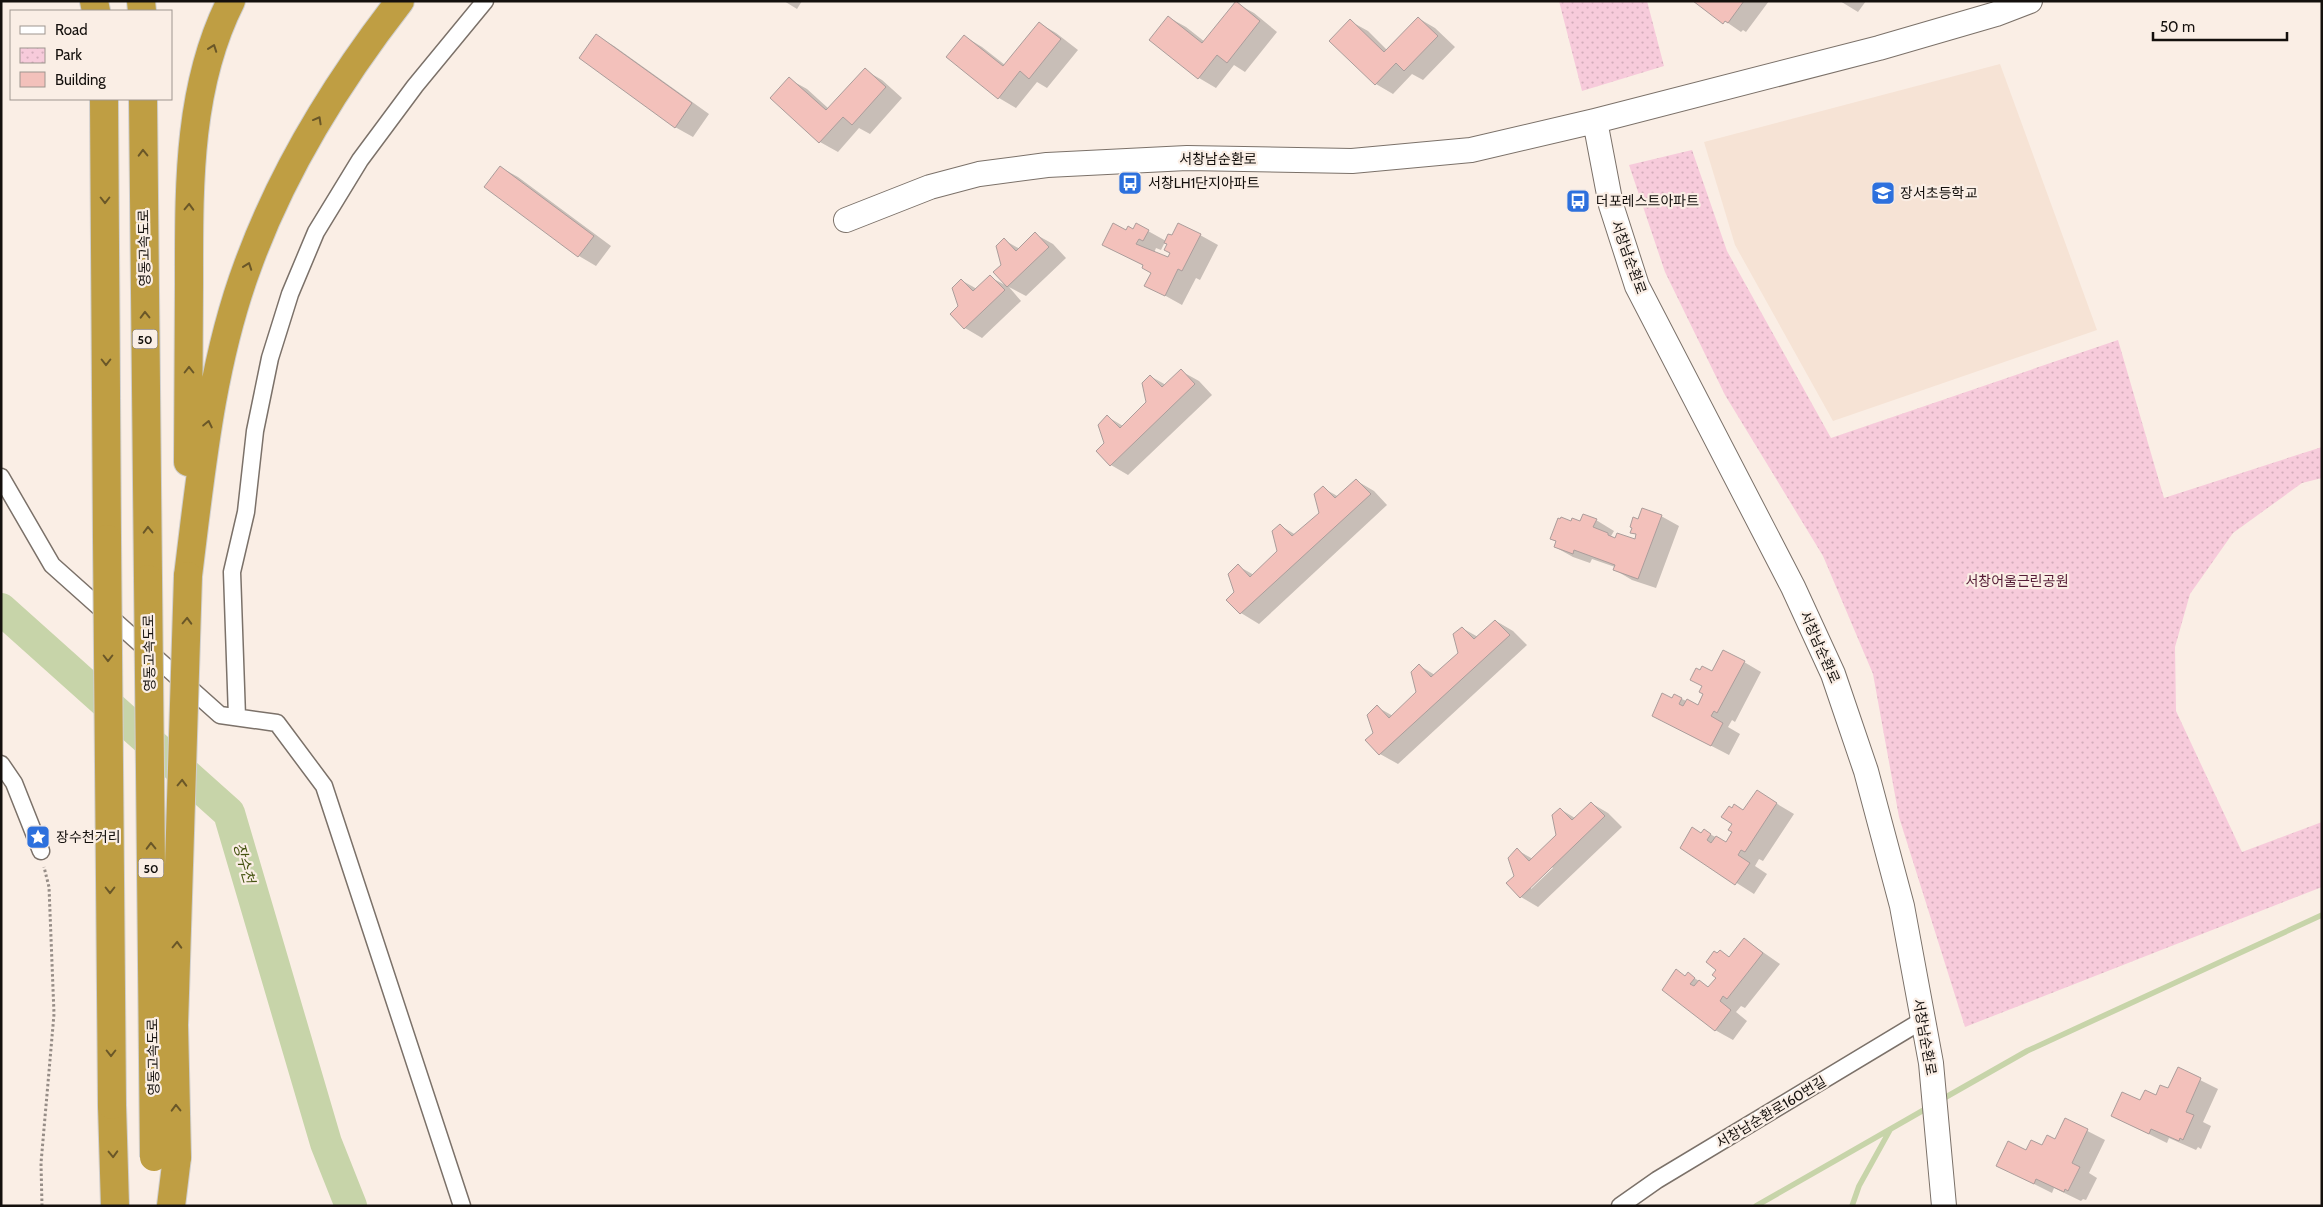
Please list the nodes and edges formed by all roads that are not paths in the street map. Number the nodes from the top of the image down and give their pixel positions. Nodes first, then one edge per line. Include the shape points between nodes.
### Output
1 (231, 1) edge
2 (400, 1) edge
3 (485, 1) edge
4 (2030, 1) edge
5 (104, 100) edge
6 (143, 100) edge
7 (1594, 121) junction
8 (846, 220) dead end
9 (1, 476) edge
10 (188, 576) junction
11 (237, 717) junction
12 (1, 764) edge
13 (41, 851) road end
14 (1923, 1020) junction
15 (165, 1157) junction
16 (115, 1206) edge
17 (161, 1206) edge
18 (171, 1206) edge
19 (462, 1206) edge
20 (1620, 1206) edge
21 (1944, 1206) edge

10 -> 1 highway via 189,215 193,147 202,78
10 -> 2 highway via 206,434 226,339 248,266 285,179 332,96
3 - 11 street via 360,160 316,232 290,294 270,358 256,431 246,512 232,572
4 - 7 street, 서창남순환로 via 1879,48
5 -> 16 highway, bridge
15 -> 6 highway, 영동고속도로 / 50, bridge via 148,579
7 - 8 street, 서창남순환로 via 1471,150 1352,161 1187,158 1047,165 980,174 930,187
7 - 14 street, 서창남순환로 via 1611,205 1637,286 1794,587 1833,674 1866,771 1902,906
9 - 11 street via 52,565 220,715
15 -> 10 highway, bridge via 174,1025
11 - 19 street via 277,723 324,786
12 - 13 street via 14,783
14 - 20 street, 서창남순환로160번길 via 1657,1180
14 - 21 street, 서창남순환로 via 1931,1062
15 - 17 highway, 영동고속도로 / 50
15 - 18 highway

